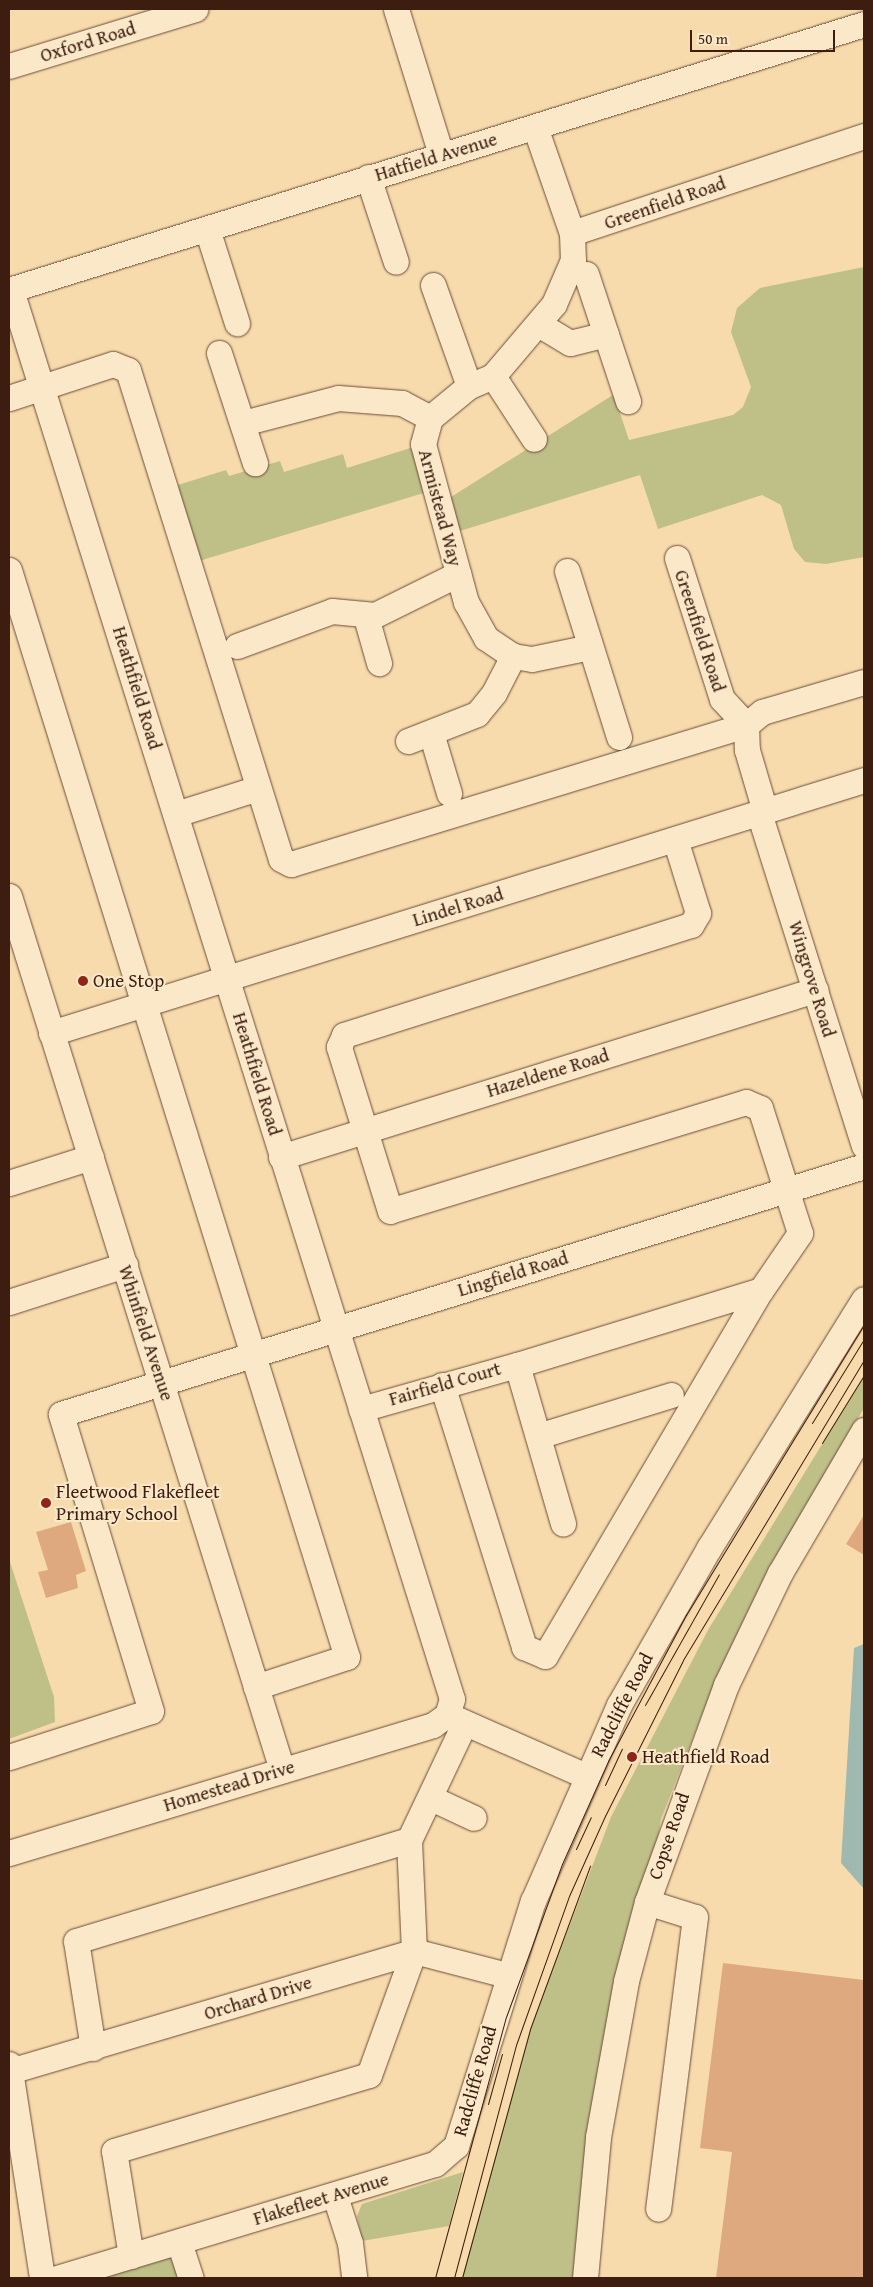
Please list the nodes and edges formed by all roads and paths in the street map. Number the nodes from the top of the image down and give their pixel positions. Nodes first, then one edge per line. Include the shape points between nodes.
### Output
1 (196, 9) edge
2 (396, 9) edge
3 (864, 24) edge
4 (9, 66) edge
5 (535, 127) junction
6 (864, 136) edge
7 (441, 154) junction
8 (368, 177) junction
9 (207, 229) junction
10 (572, 233) junction
11 (396, 262) dead end
12 (586, 274) dead end
13 (433, 285) dead end
14 (10, 290) edge
15 (237, 323) dead end
16 (540, 325) junction
17 (606, 334) junction
18 (219, 352) dead end
19 (493, 376) junction
20 (469, 386) junction
21 (42, 387) junction
22 (9, 398) edge
23 (628, 401) dead end
24 (430, 418) junction
25 (243, 423) junction
26 (534, 439) dead end
27 (255, 463) dead end
28 (677, 558) dead end
29 (9, 570) edge
30 (567, 571) dead end
31 (458, 574) junction
32 (366, 616) junction
33 (237, 646) dead end
34 (590, 647) junction
35 (513, 656) junction
36 (379, 664) dead end
37 (864, 682) edge
38 (746, 725) junction
39 (431, 733) junction
40 (619, 737) dead end
41 (408, 741) dead end
42 (864, 780) edge
43 (258, 788) junction
44 (449, 793) dead end
45 (762, 812) junction
46 (176, 814) junction
47 (675, 839) junction
48 (9, 896) edge
49 (228, 978) junction
50 (815, 990) junction
51 (145, 1005) junction
52 (51, 1033) junction
53 (365, 1130) junction
54 (864, 1146) edge
55 (91, 1157) junction
56 (281, 1157) junction
57 (864, 1166) edge
58 (9, 1183) edge
59 (786, 1190) junction
60 (125, 1265) junction
61 (761, 1290) junction
62 (864, 1299) edge
63 (9, 1302) edge
64 (335, 1329) junction
65 (254, 1355) junction
66 (517, 1365) junction
67 (163, 1383) junction
68 (442, 1385) junction
69 (671, 1395) dead end
70 (361, 1409) junction
71 (864, 1430) edge
72 (538, 1436) junction
73 (563, 1523) dead end
74 (256, 1687) junction
75 (456, 1720) junction
76 (9, 1757) edge
77 (282, 1770) junction
78 (586, 1776) junction
79 (431, 1798) junction
80 (474, 1818) dead end
81 (409, 1840) junction
82 (9, 1853) edge
83 (647, 1902) junction
84 (414, 1951) junction
85 (507, 1975) junction
86 (93, 2048) junction
87 (9, 2068) edge
88 (456, 2146) joint
89 (335, 2196) junction
90 (658, 2209) dead end
91 (180, 2242) junction
92 (131, 2256) junction
93 (100, 2272) edge
94 (42, 2278) edge
95 (57, 2278) edge
96 (190, 2278) edge
97 (354, 2278) edge
98 (585, 2278) edge

1 - 4 street, Oxford Road
2 - 7 street
3 - 5 street, Hatfield Avenue
5 - 7 street, Hatfield Avenue
5 - 10 street
6 - 10 street, Greenfield Road
7 - 8 street, Hatfield Avenue
8 - 9 street, Hatfield Avenue
8 - 11 street
9 - 14 street, Hatfield Avenue
9 - 15 street
10 - 16 street via 573,260 568,275
12 - 17 street
13 - 20 street
14 - 21 street, Heathfield Road
16 - 17 street via 570,342
16 - 19 street
17 - 23 street
18 - 25 street
19 - 20 street
19 - 26 street
20 - 24 street
21 - 22 street
21 - 43 street via 113,364 128,370
21 - 46 street, Heathfield Road
24 - 25 street via 402,403 338,398
24 - 31 street, Armistead Way via 423,444
25 - 27 street
28 - 38 street, Greenfield Road via 722,700
29 - 51 street
30 - 34 street
31 - 32 street
31 - 35 street, Armistead Way via 476,625 492,643
32 - 33 street via 332,611
32 - 36 street
34 - 35 street, Armistead Way via 547,658
34 - 40 street
35 - 39 street via 494,693 477,714
37 - 38 street via 762,712
38 - 43 street via 290,864 281,859
38 - 45 street via 746,750
39 - 41 street
39 - 44 street
42 - 45 street, Lindel Road
43 - 46 street
45 - 47 street, Lindel Road
45 - 50 street, Wingrove Road
46 - 49 street, Heathfield Road
47 - 49 street, Lindel Road
47 - 53 street via 698,913 691,925 344,1035 339,1047
48 - 52 street, Whinfield Avenue
49 - 51 street, Lindel Road
49 - 56 street, Heathfield Road
50 - 53 street, Hazeldene Road
50 - 54 street, Wingrove Road
51 - 52 street, Lindel Road
51 - 65 street
52 - 55 street, Whinfield Avenue
53 - 56 street, Hazeldene Road
53 - 59 street via 390,1211 746,1102 760,1108
55 - 58 street
55 - 60 street, Whinfield Avenue
56 - 64 street, Heathfield Road
57 - 59 street, Lingfield Road
59 - 61 street via 800,1233
59 - 64 street, Lingfield Road
60 - 63 street
60 - 67 street, Whinfield Avenue
61 - 66 street
61 - 68 street via 545,1656 524,1647
62 - 78 street, Radcliffe Road via 687,1585 619,1705
64 - 65 street, Lingfield Road
64 - 70 street, Heathfield Road
65 - 67 street, Lingfield Road
65 - 74 street via 346,1657
66 - 68 street, Fairfield Court
66 - 72 street, Fairfield Court
67 - 74 street, Whinfield Avenue
67 - 76 street, Lingfield Road via 61,1414 151,1711
68 - 70 street, Fairfield Court
69 - 72 street
70 - 75 street, Heathfield Road
71 - 83 street, Copse Road via 780,1573 726,1685
72 - 73 street, Fairfield Court
74 - 77 street, Whinfield Avenue
75 - 77 street, Homestead Drive
75 - 78 street
75 - 79 street, Heathfield Road
77 - 82 street, Homestead Drive
78 - 85 street, Radcliffe Road
79 - 80 street
79 - 81 street, Heathfield Road
81 - 84 street
81 - 86 street via 76,1941
83 - 90 street via 696,1917
83 - 98 street, Copse Road via 626,1981 598,2137
84 - 85 street
84 - 86 street, Orchard Drive
84 - 92 street via 369,2075 114,2151
85 - 88 street, Radcliffe Road
86 - 87 street, Orchard Drive
87 - 94 street
88 - 89 street, Flakefleet Avenue via 435,2164
89 - 91 street, Flakefleet Avenue
89 - 97 street via 350,2243
91 - 92 street, Flakefleet Avenue
91 - 96 street
92 - 93 street, Flakefleet Avenue
93 - 95 street, Flakefleet Avenue

